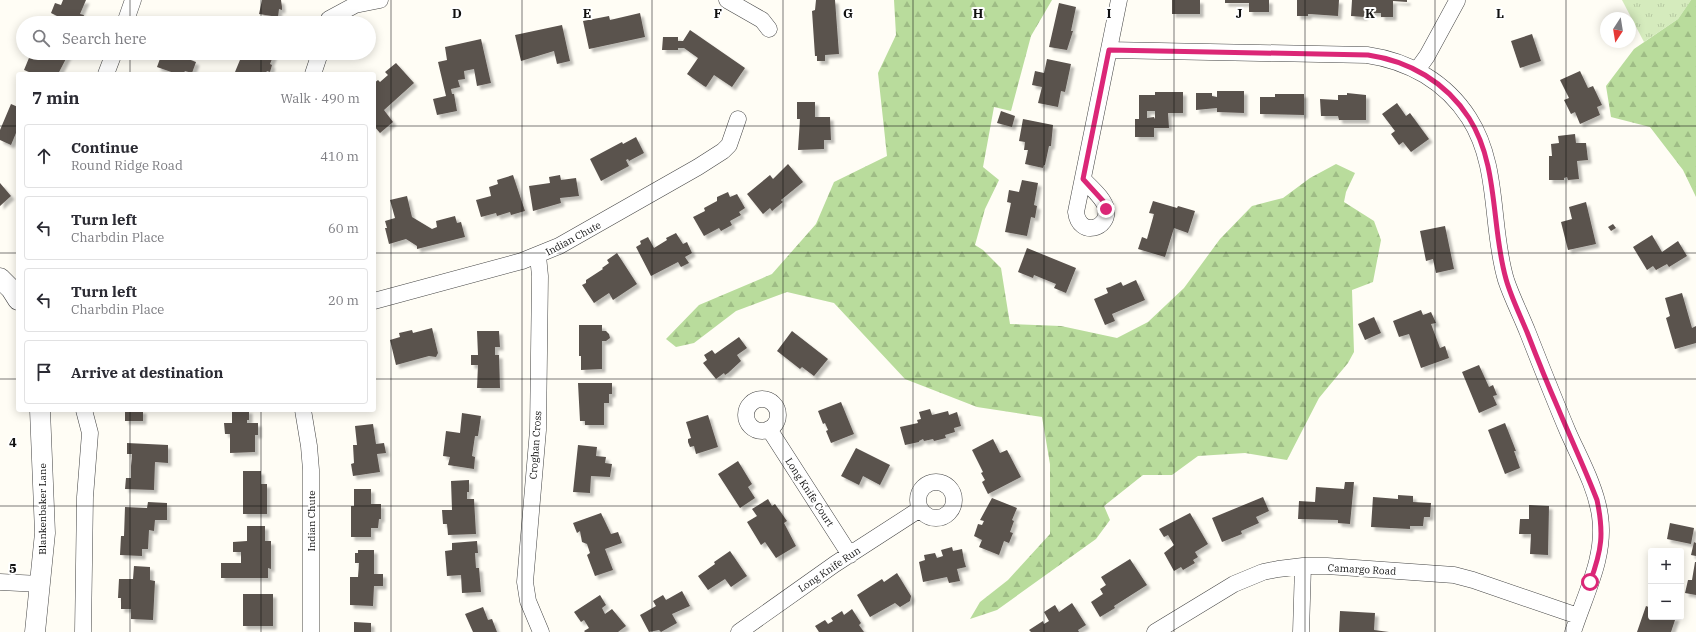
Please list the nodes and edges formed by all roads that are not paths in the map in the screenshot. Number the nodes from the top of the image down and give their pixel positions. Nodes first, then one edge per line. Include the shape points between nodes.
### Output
1 (133, 0) edge
2 (333, 0) edge
3 (380, 0) edge
4 (727, 0) edge
5 (1119, 0) edge
6 (1457, 1) edge
7 (127, 16) edge
8 (329, 16) edge
9 (336, 16) edge
10 (769, 29) dead end
11 (1109, 50) junction
12 (111, 60) edge
13 (318, 60) edge
14 (1417, 70) junction
15 (107, 72) edge
16 (314, 72) edge
17 (738, 119) dead end
18 (1083, 179) dead end
19 (538, 256) junction
20 (0, 278) edge
21 (16, 297) edge
22 (376, 300) edge
23 (40, 412) edge
24 (85, 412) edge
25 (303, 412) edge
26 (769, 429) dead end
27 (920, 509) dead end
28 (850, 555) junction
29 (1303, 566) junction
30 (0, 582) edge
31 (40, 584) junction
32 (1578, 616) junction
33 (35, 632) edge
34 (83, 632) edge
35 (311, 632) edge
36 (541, 632) edge
37 (739, 632) edge
38 (1155, 632) edge
39 (1301, 632) edge
40 (1573, 632) edge

1 - 7 street
2 - 8 street
3 - 9 street via 355,5
4 - 10 street via 762,20
5 - 11 street
6 - 14 street
11 - 14 street via 1368,55 1400,62
11 - 18 street
12 - 15 street
13 - 16 street
14 - 32 street via 1446,90 1469,118 1478,134 1488,167 1496,232 1507,281 1597,500 1602,544
17 - 19 street, Indian Chute via 729,145 723,151 591,229
19 - 22 street, Indian Chute
19 - 36 street, Croghan Cross via 538,430 525,582 528,601
20 - 21 street
23 - 31 street, Blankenbaker Lane via 45,533
24 - 34 street via 90,433 85,497
25 - 35 street, Indian Chute via 310,446 311,470
26 - 28 street, Long Knife Court
27 - 28 street, Long Knife Run
28 - 37 street, Long Knife Run
29 - 32 street, Camargo Road via 1454,575
29 - 38 street, Camargo Road via 1270,570 1245,578
29 - 39 street
30 - 31 street
31 - 33 street, Blankenbaker Lane
32 - 40 street

